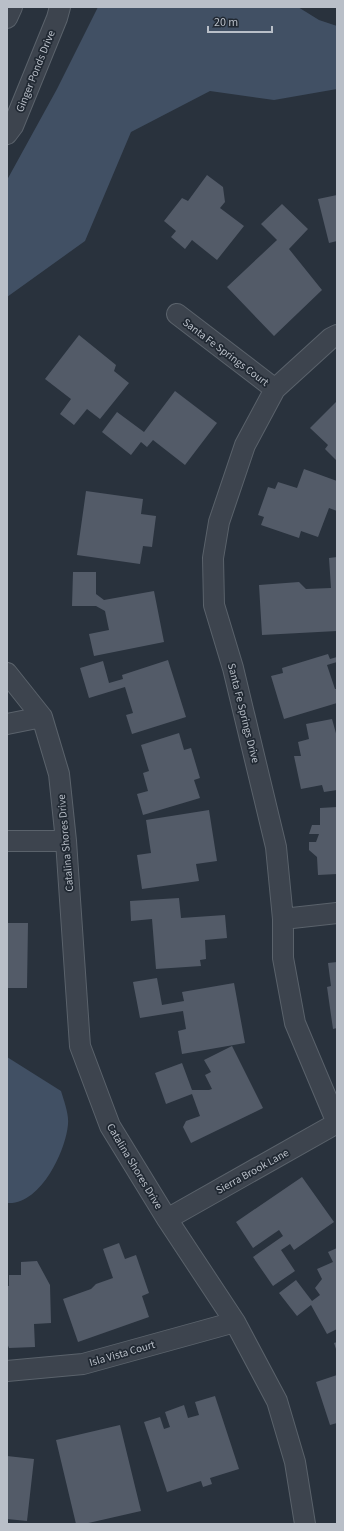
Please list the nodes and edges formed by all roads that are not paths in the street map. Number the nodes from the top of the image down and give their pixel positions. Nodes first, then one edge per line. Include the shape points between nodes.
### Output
1 (12, 7) edge
2 (60, 7) edge
3 (7, 18) edge
4 (7, 134) edge
5 (177, 314) dead end
6 (337, 335) edge
7 (275, 389) junction
8 (7, 673) edge
9 (42, 717) junction
10 (7, 724) edge
11 (7, 841) edge
12 (66, 841) junction
13 (337, 912) edge
14 (283, 919) junction
15 (337, 1123) edge
16 (166, 1219) junction
17 (235, 1322) junction
18 (7, 1371) edge
19 (305, 1524) edge

1 - 3 street
2 - 4 street, Ginger Ponds Drive via 13,126
5 - 7 street, Santa Fe Springs Court
6 - 7 street, Santa Fe Springs Drive
7 - 14 street, Santa Fe Springs Drive via 245,445 219,522 213,558 214,606 233,668 276,847
8 - 9 street, Catalina Shores Drive
9 - 10 street
9 - 12 street, Catalina Shores Drive via 59,774
11 - 12 street
12 - 16 street, Catalina Shores Drive via 80,1046 110,1126
13 - 14 street
14 - 15 street, Santa Fe Springs Drive via 283,958 295,1023
15 - 16 street, Sierra Brook Lane
16 - 17 street, Catalina Shores Drive
17 - 18 street, Isla Vista Court via 83,1364
17 - 19 street, Catalina Shores Drive via 277,1401 295,1462

